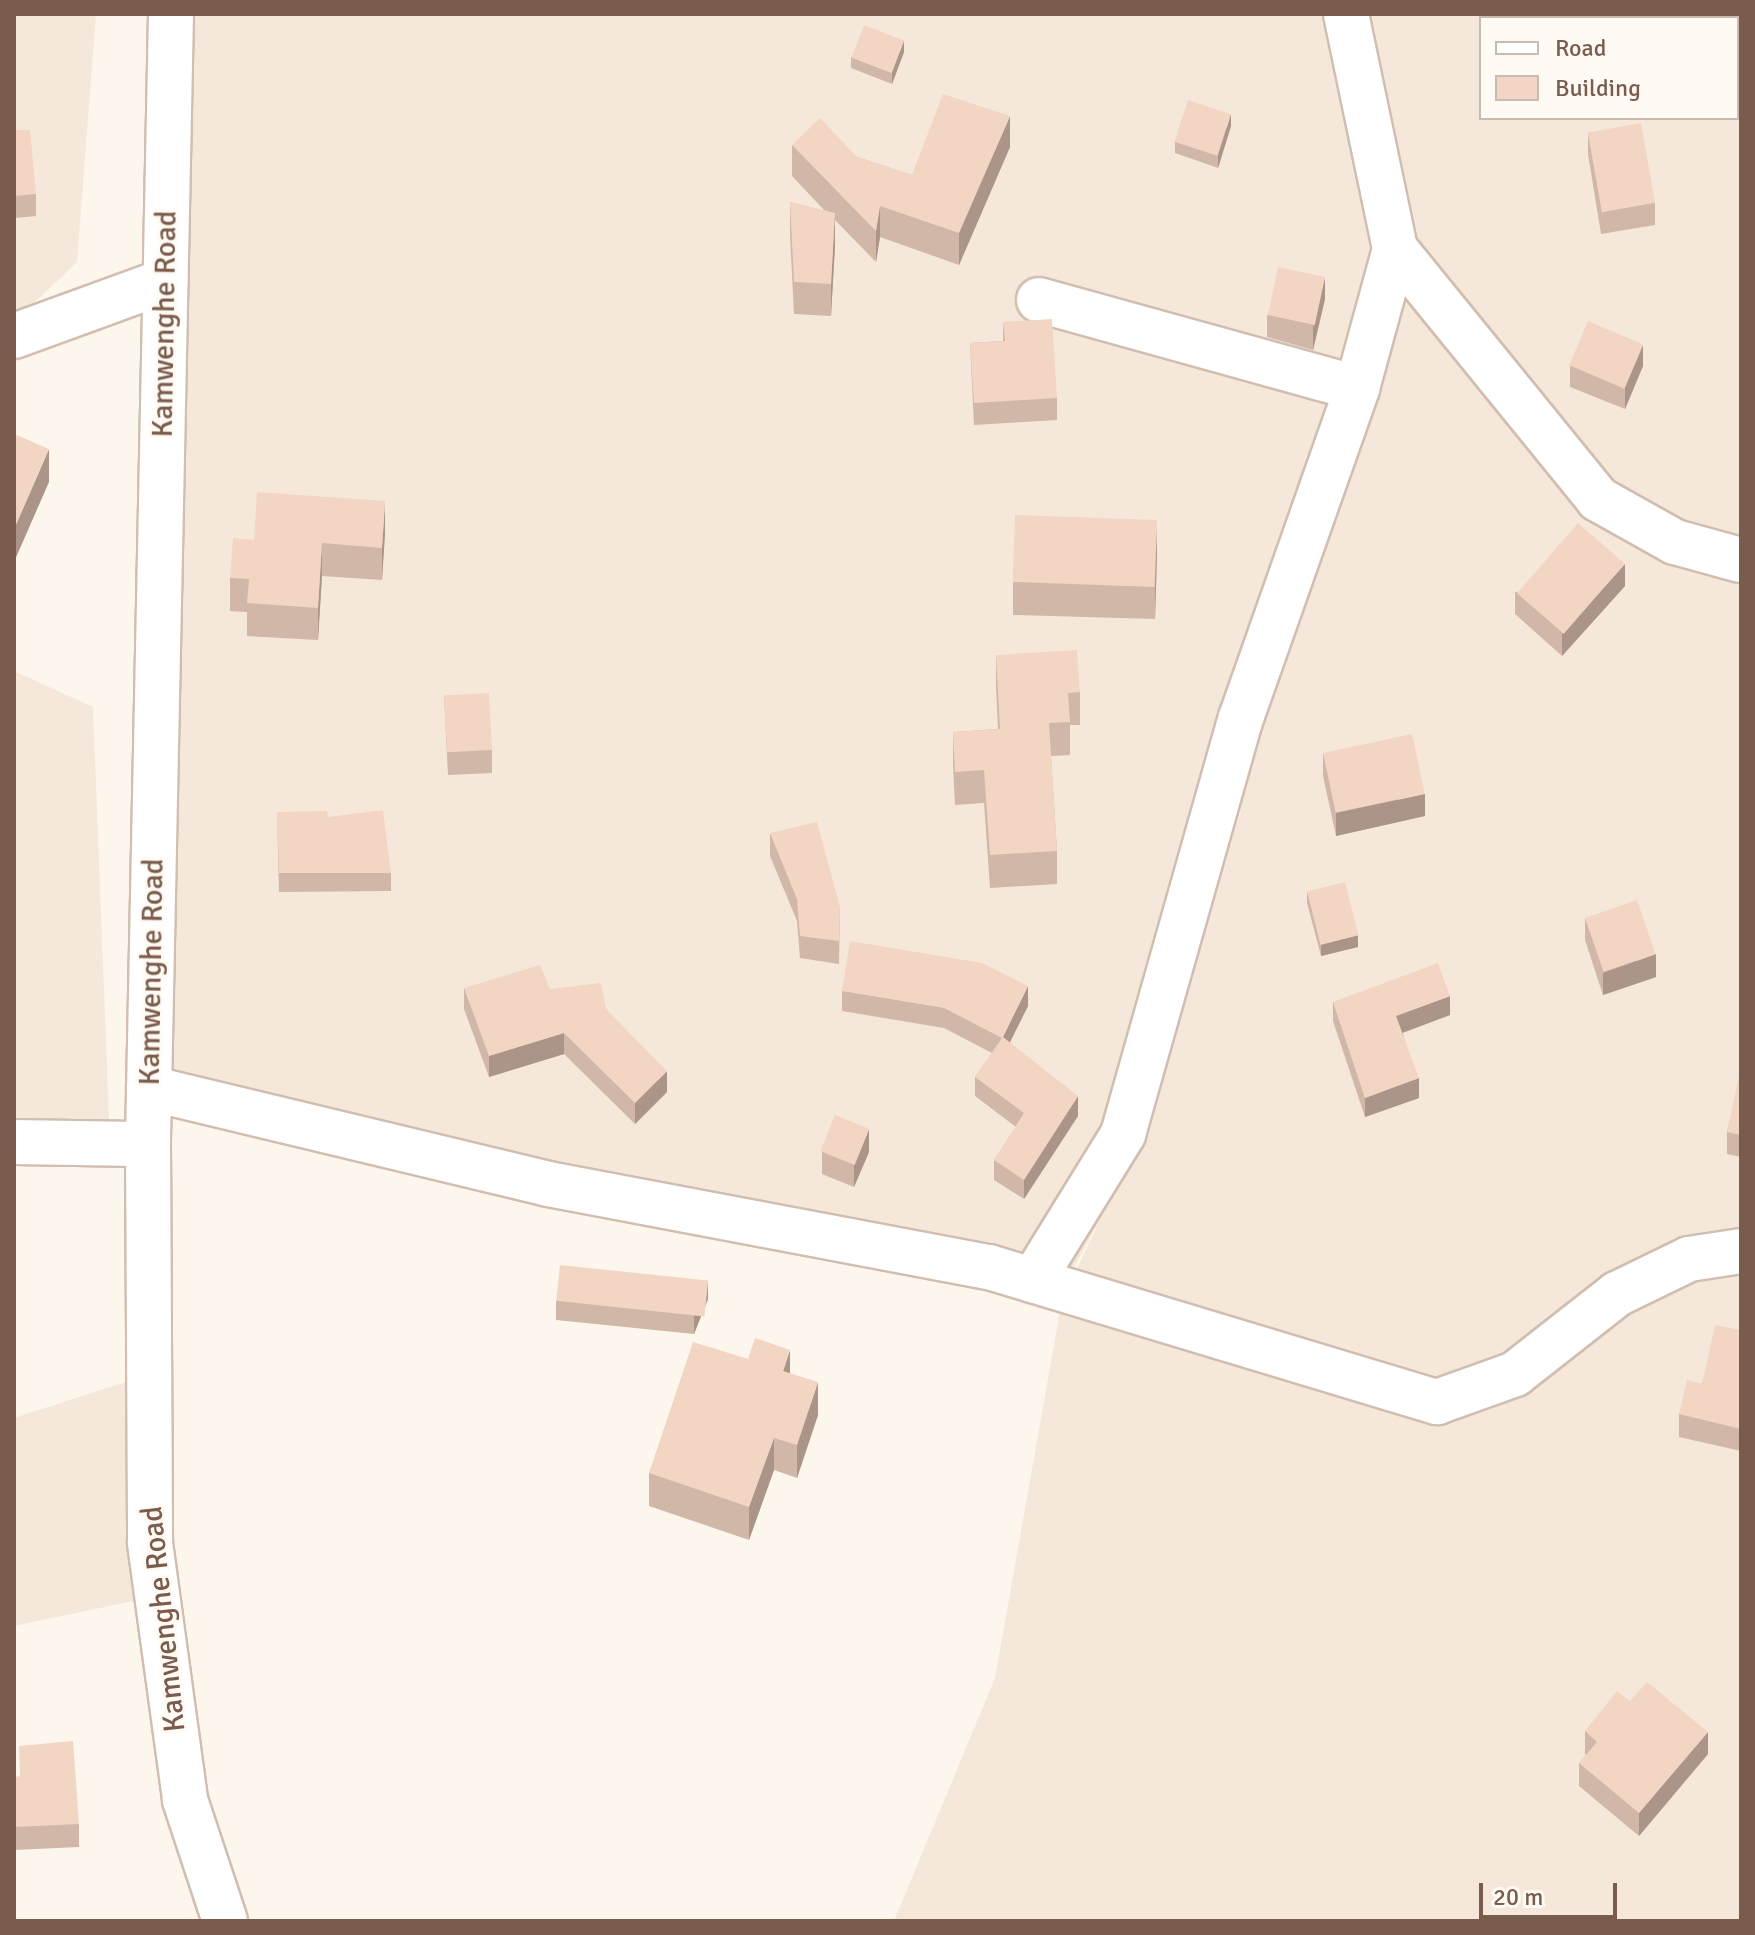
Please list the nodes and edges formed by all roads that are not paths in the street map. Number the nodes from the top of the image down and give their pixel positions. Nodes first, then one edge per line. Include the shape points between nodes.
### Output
1 (171, 14) edge
2 (1346, 14) edge
3 (1395, 249) junction
4 (165, 281) junction
5 (1039, 300) dead end
6 (14, 336) edge
7 (1357, 388) junction
8 (1741, 560) edge
9 (149, 1088) junction
10 (14, 1142) edge
11 (148, 1144) junction
12 (1741, 1251) edge
13 (1033, 1280) junction
14 (225, 1921) edge

1 - 4 street, Kamwenghe Road
2 - 3 street
3 - 7 street
3 - 8 street via 1598,499 1675,542
4 - 6 street
4 - 9 street, Kamwenghe Road
5 - 7 street
7 - 13 street via 1241,718 1123,1134
9 - 11 street, Kamwenghe Road
9 - 13 street via 548,1184
10 - 11 street
11 - 14 street, Kamwenghe Road via 150,1543 185,1800
12 - 13 street via 1689,1259 1617,1294 1515,1374 1437,1402

